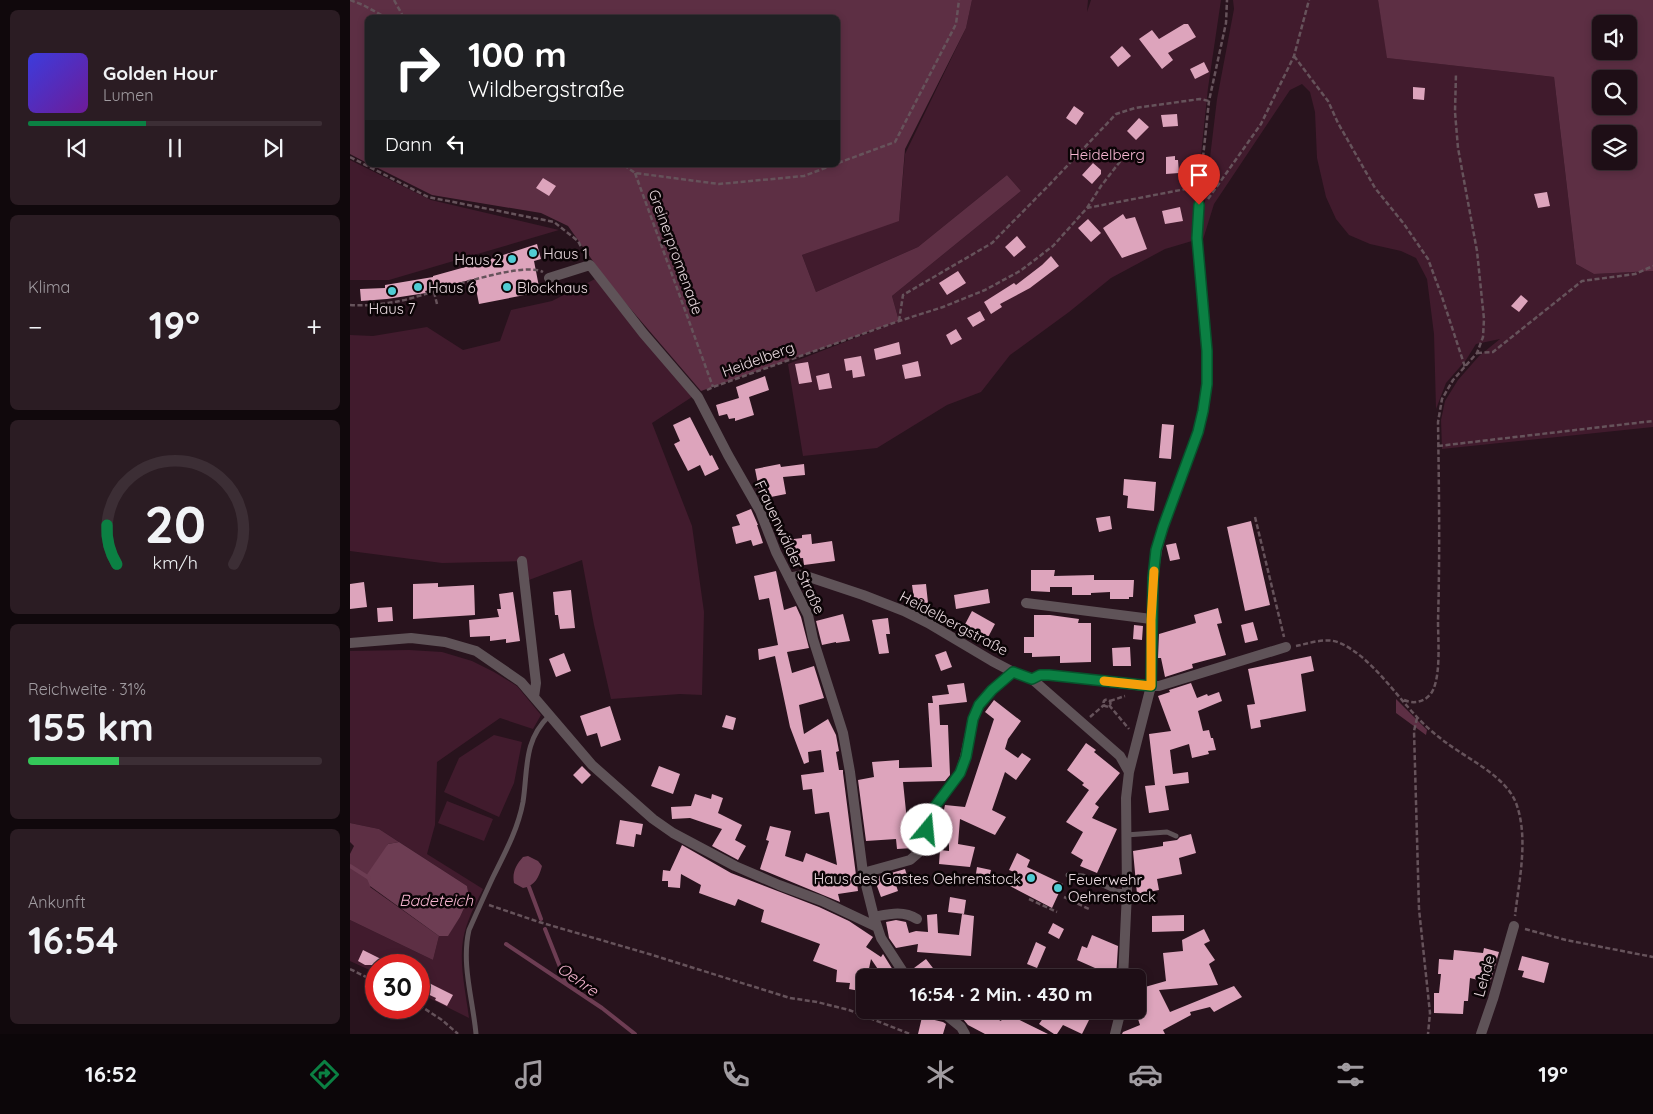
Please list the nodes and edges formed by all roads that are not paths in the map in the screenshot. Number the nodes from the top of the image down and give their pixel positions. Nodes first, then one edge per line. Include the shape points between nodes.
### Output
1 (1199, 205) road end
2 (549, 278) road end
3 (522, 561) dead end
4 (789, 578) junction
5 (1026, 603) dead end
6 (1151, 620) junction
7 (350, 642) edge
8 (1286, 647) road end
9 (1013, 672) junction
10 (1032, 679) junction
11 (1151, 686) junction
12 (534, 697) junction
13 (549, 716) junction
14 (1129, 772) junction
15 (1126, 835) junction
16 (1176, 836) dead end
17 (863, 873) junction
18 (1068, 875) dead end
19 (1127, 892) junction
20 (917, 920) dead end
21 (875, 922) junction
22 (1514, 926) road end
23 (901, 969) edge
24 (1123, 969) edge
25 (951, 1019) edge
26 (1119, 1019) edge
27 (476, 1034) edge
28 (965, 1034) edge
29 (1116, 1034) edge
30 (1481, 1034) edge

1 - 6 street via 1197,238 1207,384 1198,432 1156,550
2 - 4 street, Frauenwälder Straße via 590,265 698,396 760,511
3 - 12 street via 536,683
4 - 9 street, Heidelbergstraße via 802,575 904,611
4 - 17 street, Frauenwälder Straße via 808,615 842,733
5 - 6 street
6 - 11 street
7 - 12 street via 411,638 445,642 476,652 521,682
8 - 11 street
9 - 10 street, Heidelbergstraße
9 - 17 street via 979,705 960,773 930,813 924,848 910,860
10 - 11 street via 1049,675
10 - 14 street, Heidelbergstraße via 1120,756
11 - 14 street
12 - 13 street
13 - 21 street via 592,765 673,833 778,886
13 - 27 lane via 531,743 517,827 466,944
14 - 15 street
15 - 16 lane via 1167,832
15 - 19 street
17 - 21 street, Frauenwälder Straße
18 - 19 lane via 1083,876 1116,891
19 - 24 street
20 - 21 street via 910,915 896,913
21 - 23 street, Frauenwälder Straße via 881,938
22 - 30 street, Lehde
25 - 28 street
26 - 29 street

